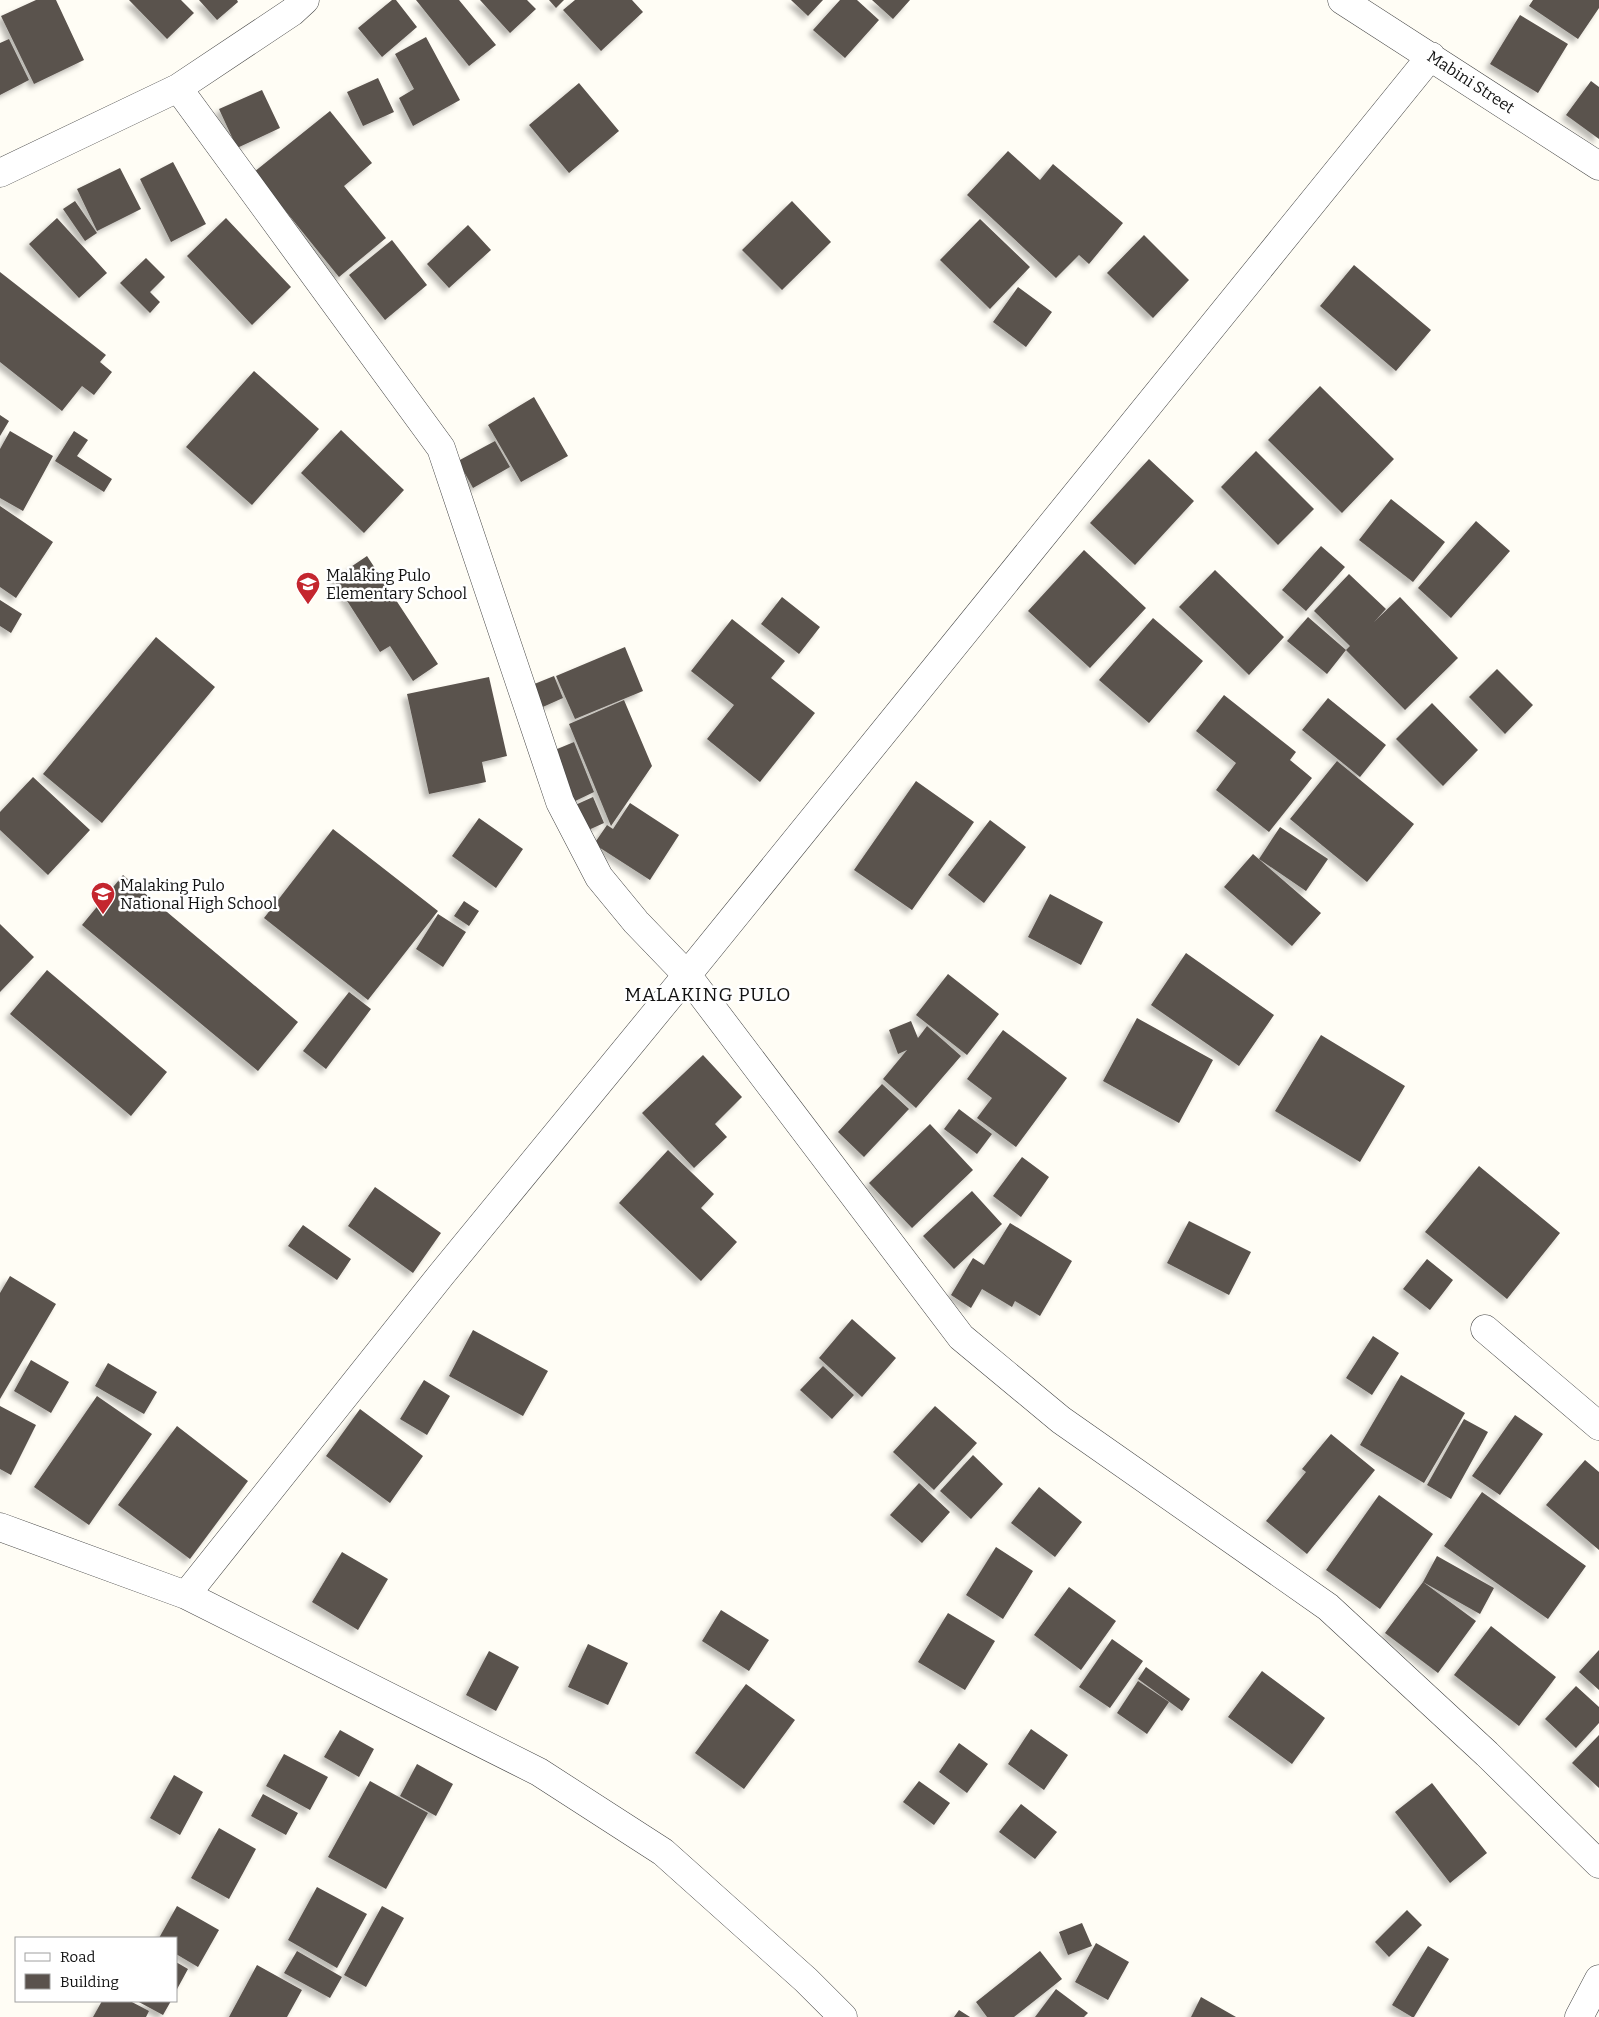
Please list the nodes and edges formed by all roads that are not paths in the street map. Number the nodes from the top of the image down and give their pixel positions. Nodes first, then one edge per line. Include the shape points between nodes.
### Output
1 (305, 0) edge
2 (1342, 0) edge
3 (1431, 56) junction
4 (178, 88) junction
5 (1599, 166) edge
6 (0, 173) edge
7 (687, 975) junction
8 (1485, 1329) dead end
9 (1599, 1426) edge
10 (0, 1527) edge
11 (186, 1595) junction
12 (1599, 1864) edge
13 (1599, 1979) edge
14 (843, 2017) edge
15 (1579, 2017) edge

1 - 4 street
2 - 3 street, Mabini Street
3 - 5 street, Mabini Street
3 - 7 street
4 - 6 street
4 - 7 street via 441,448 560,802 599,877 636,922
7 - 11 street via 447,1267
7 - 12 street via 961,1337 1061,1420 1328,1607 1487,1754
8 - 9 street
10 - 11 street
11 - 14 street via 547,1778 663,1852
13 - 15 street

